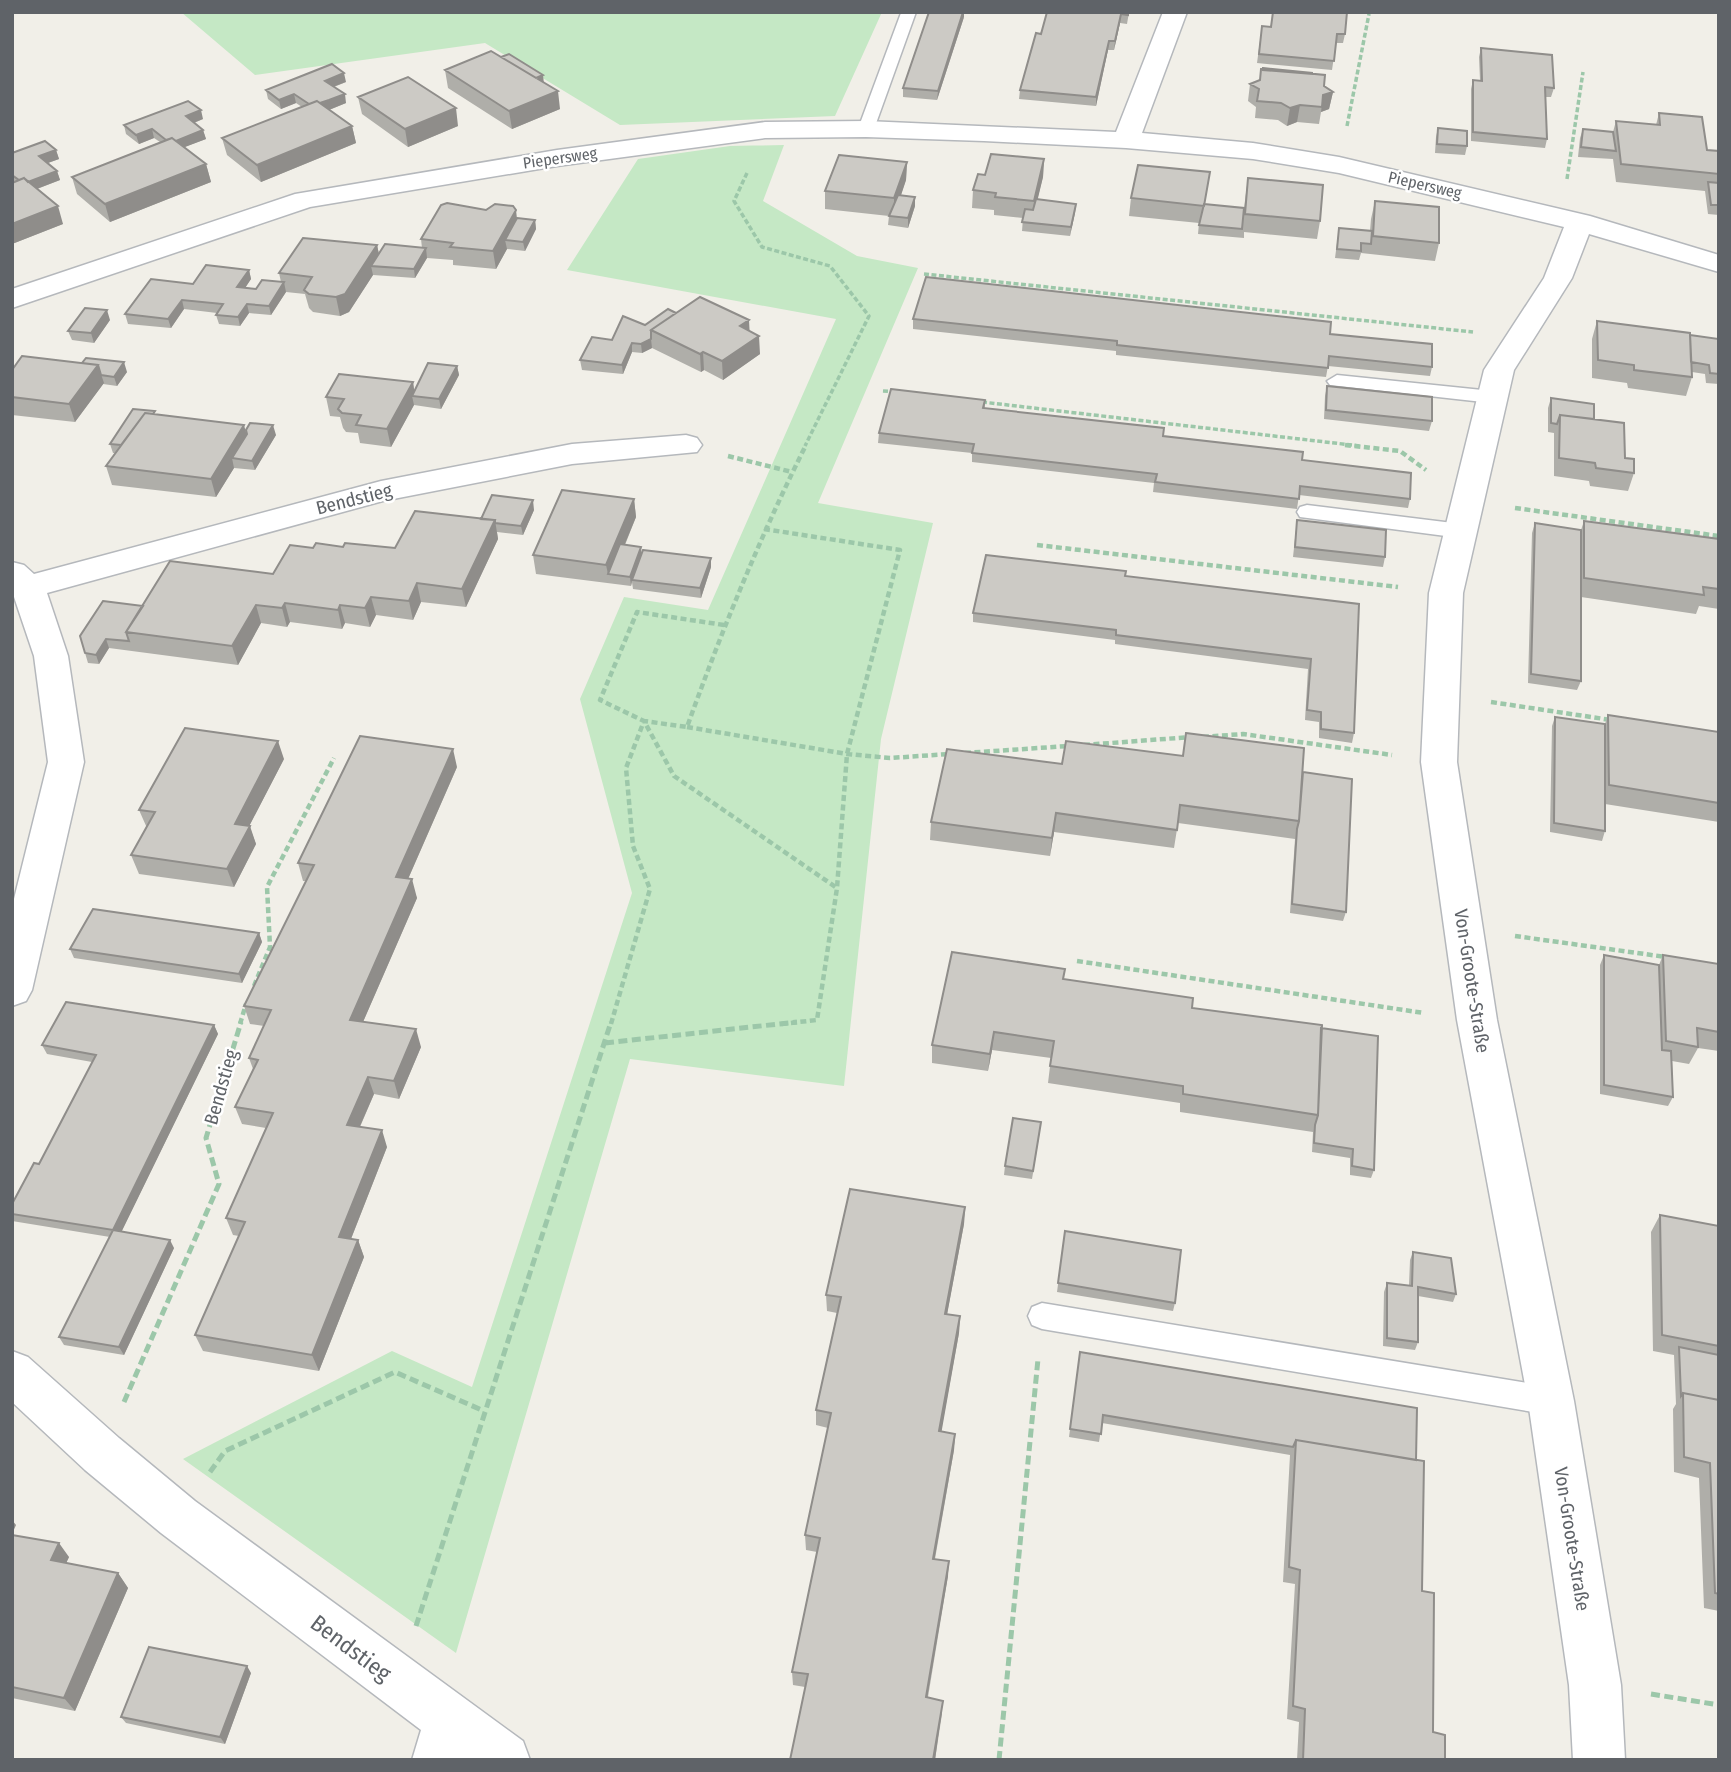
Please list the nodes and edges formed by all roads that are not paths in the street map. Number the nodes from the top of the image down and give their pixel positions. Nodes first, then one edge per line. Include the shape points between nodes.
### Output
1 (1175, 12) edge
2 (909, 13) edge
3 (866, 129) junction
4 (1126, 140) junction
5 (1570, 220) junction
6 (1719, 264) edge
7 (12, 299) edge
8 (1337, 381) dead end
9 (1492, 397) junction
10 (686, 445) road end
11 (1307, 512) dead end
12 (1464, 516) junction
13 (20, 580) edge
14 (12, 990) edge
15 (1042, 1316) road end
16 (12, 1372) edge
17 (1550, 1401) junction
18 (444, 1740) edge
19 (504, 1760) edge
20 (1599, 1760) edge

1 - 4 street
2 - 3 lane
3 - 4 street, Piepersweg
3 - 7 street, Piepersweg via 765,131 557,158 305,200
4 - 5 street, Piepersweg via 1253,151 1339,165
5 - 6 street, Piepersweg
5 - 9 street, Von-Groote-Straße via 1558,278 1499,370
8 - 9 lane
9 - 12 street, Von-Groote-Straße
10 - 13 street, Bendstieg via 572,454 381,491
11 - 12 lane
12 - 17 street, Von-Groote-Straße via 1446,593 1439,762 1477,1020
13 - 14 street, Bendstieg via 51,656 66,762
15 - 17 lane
16 - 18 street, Bendstieg via 178,1517 398,1683
17 - 20 street, Von-Groote-Straße via 1595,1685
18 - 19 street, Bendstieg

